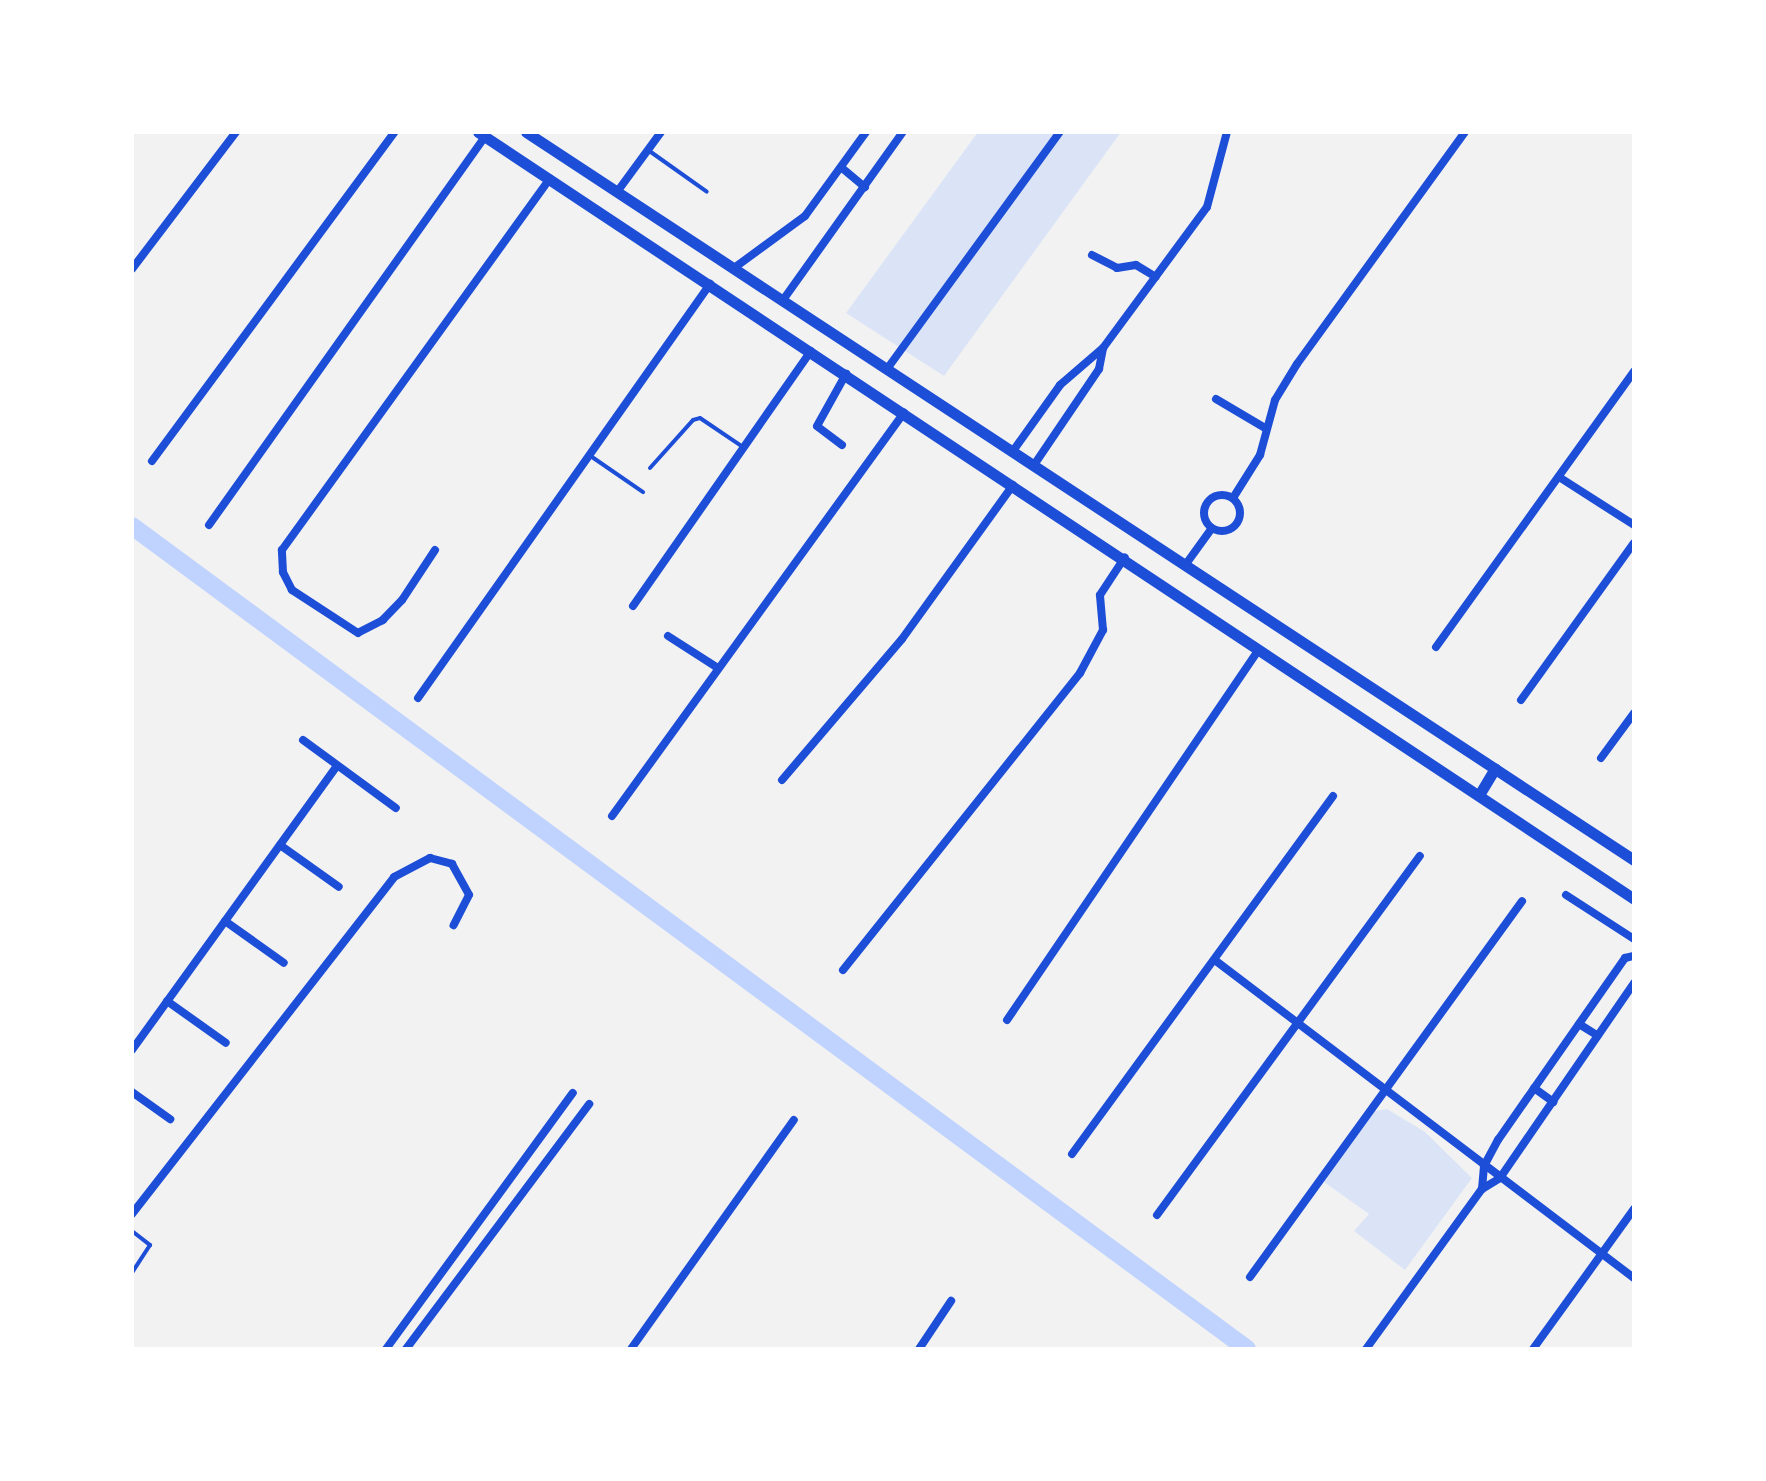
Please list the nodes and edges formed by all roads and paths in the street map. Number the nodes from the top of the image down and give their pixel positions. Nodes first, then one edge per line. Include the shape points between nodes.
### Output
1 (236, 132) edge
2 (395, 132) edge
3 (526, 132) edge
4 (661, 132) edge
5 (866, 132) edge
6 (903, 132) edge
7 (1060, 132) edge
8 (1227, 132) edge
9 (1465, 132) edge
10 (482, 134) edge
11 (648, 150) junction
12 (842, 168) junction
13 (550, 179) junction
14 (865, 187) junction
15 (617, 192) junction
16 (707, 192) dead end
17 (1092, 255) dead end
18 (734, 268) junction
19 (132, 269) edge
20 (1156, 277) junction
21 (710, 284) junction
22 (783, 300) junction
23 (1103, 348) junction
24 (811, 351) junction
25 (887, 369) junction
26 (1634, 371) edge
27 (846, 374) junction
28 (1216, 399) dead end
29 (904, 412) junction
30 (1265, 428) junction
31 (842, 445) dead end
32 (745, 448) junction
33 (1013, 451) junction
34 (592, 457) junction
35 (152, 461) dead end
36 (1034, 465) junction
37 (650, 468) dead end
38 (1559, 477) junction
39 (1014, 484) junction
40 (643, 492) dead end
41 (1233, 498) junction
42 (209, 525) dead end
43 (1634, 525) edge
44 (1212, 528) junction
45 (1634, 543) edge
46 (435, 550) dead end
47 (1125, 557) junction
48 (1186, 564) junction
49 (633, 606) dead end
50 (668, 636) dead end
51 (1436, 647) dead end
52 (1259, 649) junction
53 (718, 668) junction
54 (418, 698) dead end
55 (1521, 700) dead end
56 (1634, 713) edge
57 (303, 740) dead end
58 (1601, 758) dead end
59 (337, 766) junction
60 (1495, 768) junction
61 (782, 780) dead end
62 (1479, 795) junction
63 (1333, 796) dead end
64 (396, 808) dead end
65 (612, 816) dead end
66 (280, 845) junction
67 (1420, 856) dead end
68 (1634, 860) edge
69 (339, 887) dead end
70 (1566, 895) dead end
71 (1634, 899) edge
72 (1522, 901) dead end
73 (225, 921) junction
74 (454, 925) dead end
75 (1634, 939) edge
76 (1634, 956) edge
77 (1216, 961) junction
78 (284, 963) dead end
79 (843, 970) dead end
80 (1634, 983) edge
81 (167, 1001) junction
82 (1007, 1020) dead end
83 (1301, 1023) junction
84 (1579, 1024) junction
85 (1598, 1036) junction
86 (226, 1043) dead end
87 (132, 1050) edge
88 (1534, 1088) junction
89 (1390, 1089) junction
90 (132, 1092) edge
91 (573, 1093) dead end
92 (1553, 1102) junction
93 (589, 1104) dead end
94 (170, 1119) dead end
95 (794, 1120) dead end
96 (1072, 1154) dead end
97 (1484, 1166) junction
98 (1500, 1178) junction
99 (1482, 1189) junction
100 (1634, 1209) edge
101 (132, 1214) edge
102 (1157, 1215) dead end
103 (132, 1231) edge
104 (1602, 1253) junction
105 (132, 1273) edge
106 (1250, 1277) dead end
107 (1634, 1278) edge
108 (951, 1301) dead end
109 (386, 1349) edge
110 (406, 1349) edge
111 (631, 1349) edge
112 (919, 1349) edge
113 (1366, 1349) edge
114 (1533, 1349) edge

1 - 19 street
2 - 35 street
3 - 15 main road
4 - 11 street
5 - 12 street
6 - 14 street
7 - 25 street
8 - 20 street via 1215,191
9 - 30 street via 1297,364
10 - 13 main road
10 - 42 street
11 - 15 street
11 - 16 lane
12 - 14 street
12 - 18 street via 799,221
13 - 21 main road
13 - 46 street via 282,550 283,572 292,590 358,633 383,620 402,600
14 - 22 street
15 - 18 main road
17 - 20 street via 1117,268 1136,265
18 - 22 main road
20 - 23 street
21 - 24 main road
21 - 34 street
22 - 25 main road
23 - 33 street via 1060,385
23 - 36 street via 1099,369
24 - 27 main road
24 - 32 street
25 - 33 main road
26 - 38 street
27 - 29 main road
27 - 31 street via 817,426
28 - 30 street
29 - 39 main road
29 - 53 street
30 - 41 street via 1260,455
32 - 37 lane via 700,418
32 - 49 street
33 - 36 main road
34 - 40 lane
34 - 54 street
36 - 48 main road
38 - 43 street
38 - 51 street
39 - 47 main road
39 - 61 street via 902,639
41 - 44 street via 1240,509 1237,523 1225,530
41 - 44 street via 1219,495 1208,503 1205,516
44 - 48 street
45 - 55 street
47 - 52 main road
47 - 79 street via 1100,595 1103,630 1080,673
48 - 60 main road
50 - 53 street
52 - 62 main road
52 - 82 street
53 - 65 street
56 - 58 street
57 - 59 street
59 - 64 street
59 - 66 street
60 - 62 main road
60 - 68 main road
62 - 71 main road
63 - 77 street
66 - 69 street
66 - 73 street
67 - 83 street
70 - 75 street
72 - 89 street
73 - 78 street
73 - 81 street
74 - 101 street via 469,895 452,864 430,858 394,877
76 - 84 street via 1625,958
77 - 83 street
77 - 96 street
80 - 85 street
81 - 86 street
81 - 87 street
83 - 89 street
83 - 102 street
84 - 85 street
84 - 88 street
85 - 92 street
88 - 92 street
88 - 97 street
89 - 97 street
89 - 106 street
90 - 94 street
91 - 109 street
92 - 98 street
93 - 110 street
95 - 111 street
97 - 98 street
97 - 99 street
98 - 99 street
98 - 104 street
99 - 113 street
100 - 104 street
103 - 105 lane via 150,1245
104 - 107 street
104 - 114 street
108 - 112 street

